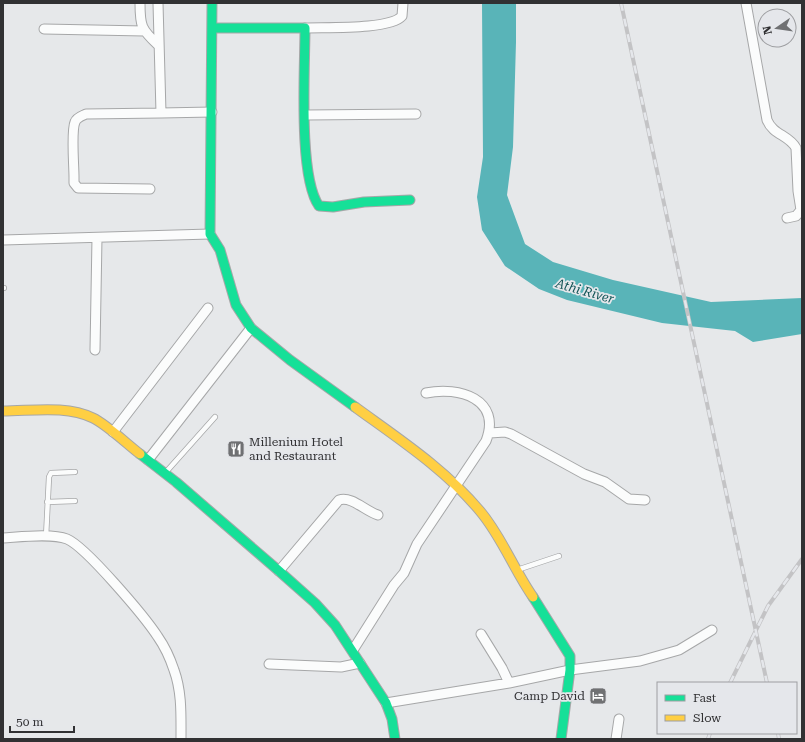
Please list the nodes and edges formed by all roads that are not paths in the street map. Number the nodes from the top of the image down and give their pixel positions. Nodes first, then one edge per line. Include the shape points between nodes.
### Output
1 (140, 3) edge
2 (158, 3) edge
3 (212, 3) edge
4 (403, 3) edge
5 (746, 3) edge
6 (213, 28) junction
7 (305, 28) junction
8 (44, 29) dead end
9 (144, 32) junction
10 (158, 45) junction
11 (212, 112) junction
12 (161, 113) junction
13 (416, 114) dead end
14 (306, 115) junction
15 (150, 189) dead end
16 (410, 200) dead end
17 (788, 218) dead end
18 (210, 234) junction
19 (96, 238) junction
20 (3, 240) edge
21 (208, 308) dead end
22 (251, 328) junction
23 (95, 350) dead end
24 (426, 393) dead end
25 (3, 411) edge
26 (215, 417) dead end
27 (113, 432) junction
28 (490, 433) junction
29 (148, 460) junction
30 (75, 472) dead end
31 (165, 473) junction
32 (455, 486) junction
33 (645, 500) dead end
34 (74, 501) dead end
35 (47, 502) junction
36 (378, 515) dead end
37 (46, 537) junction
38 (3, 538) edge
39 (560, 556) dead end
40 (515, 570) junction
41 (279, 571) junction
42 (712, 630) dead end
43 (481, 634) dead end
44 (353, 650) junction
45 (360, 663) junction
46 (269, 664) dead end
47 (570, 670) junction
48 (509, 683) junction
49 (386, 702) junction
50 (619, 719) dead end
51 (181, 739) edge
52 (394, 739) edge
53 (561, 739) edge
54 (616, 739) edge

1 - 9 street via 140,22
2 - 10 street
3 - 6 street
4 - 7 street via 402,16 393,22 374,26
5 - 17 street via 767,120 773,129 793,142 796,148 801,210 796,216
6 - 7 street
6 - 11 street
7 - 14 street
8 - 9 street
9 - 10 street
10 - 12 street
11 - 12 street
11 - 18 street
12 - 15 street via 86,114 76,121 75,126 74,183 78,188
13 - 14 street
14 - 16 street via 305,159 312,198 316,205 328,207
18 - 19 street
18 - 22 street via 220,250 236,305
19 - 20 street
19 - 23 street
21 - 27 street
22 - 29 street
22 - 32 street via 290,360 428,460
24 - 28 street via 438,390 460,392 484,406 490,420
25 - 27 street via 76,412 94,418
26 - 31 lane
27 - 29 street
28 - 32 street
28 - 33 street via 511,434 584,474 605,482 629,499
29 - 31 street
30 - 35 lane via 51,473
31 - 41 street
32 - 40 street via 481,512
32 - 44 street via 417,544 404,573
34 - 35 lane
35 - 37 lane
36 - 41 street via 348,500 340,500
37 - 38 street
37 - 51 street via 65,538 74,542 109,578 158,636 167,652 179,686
39 - 40 lane
40 - 47 street via 567,650 570,656
41 - 44 street via 315,603
42 - 47 street via 679,650 658,657
43 - 48 street
44 - 45 street
45 - 46 street via 341,667
45 - 49 street
47 - 48 street
47 - 53 street
48 - 49 street
49 - 52 street via 392,719
50 - 54 street

